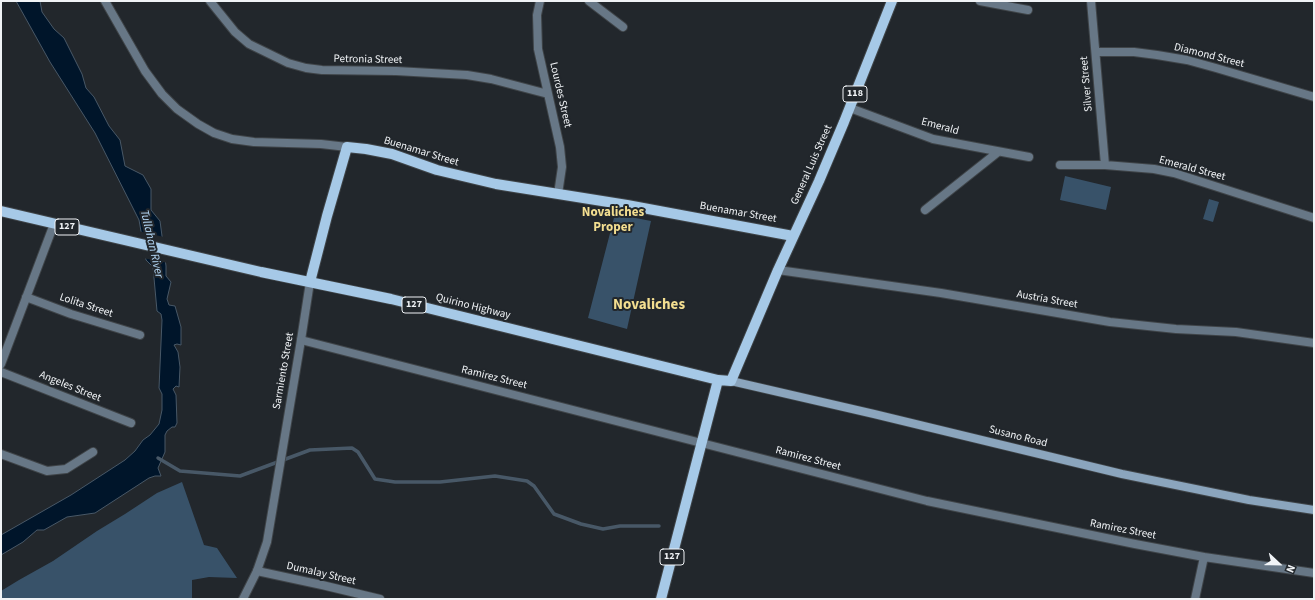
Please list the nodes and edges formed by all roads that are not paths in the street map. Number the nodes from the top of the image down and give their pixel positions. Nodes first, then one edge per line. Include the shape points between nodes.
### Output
1 (105, 1) edge
2 (210, 1) edge
3 (540, 1) edge
4 (589, 1) edge
5 (892, 1) edge
6 (980, 1) edge
7 (1091, 1) edge
8 (1028, 10) dead end
9 (623, 27) dead end
10 (1096, 52) junction
11 (548, 94) junction
12 (1314, 97) edge
13 (850, 108) junction
14 (347, 147) junction
15 (998, 152) junction
16 (1029, 157) dead end
17 (1060, 165) dead end
18 (1105, 165) junction
19 (558, 194) junction
20 (925, 210) dead end
21 (1, 211) edge
22 (1314, 218) edge
23 (54, 224) junction
24 (793, 236) junction
25 (778, 270) junction
26 (310, 282) junction
27 (26, 297) junction
28 (140, 335) dead end
29 (301, 340) junction
30 (1314, 343) edge
31 (1, 364) edge
32 (1, 372) edge
33 (718, 380) junction
34 (731, 381) junction
35 (131, 423) dead end
36 (702, 443) junction
37 (93, 452) dead end
38 (1, 454) edge
39 (1314, 510) edge
40 (1204, 557) junction
41 (257, 572) junction
42 (1314, 573) edge
43 (244, 599) edge
44 (380, 599) edge
45 (661, 599) edge
46 (1195, 599) edge

1 - 14 street, Buenamar Street via 145,72 177,109 198,124 232,139
2 - 11 street, Petronia Street via 235,32 249,44 288,63 306,68 467,75
3 - 11 street, Lourdes Street via 536,15 538,49
4 - 9 street
5 - 13 main road, General Luis Street / 118
6 - 8 street
7 - 10 street, Silver Street
10 - 12 street, Diamond Street via 1157,54 1187,60
10 - 18 street, Silver Street
11 - 19 street, Lourdes Street via 560,147 562,167
13 - 15 street, Emerald via 933,139
13 - 24 main road, General Luis Street / 118
14 - 19 main road, Buenamar Street via 392,154 437,170 496,184
14 - 26 main road, Sarmiento Street
15 - 16 street, Emerald
15 - 20 street
17 - 18 street, Emerald Street
18 - 22 street, Emerald Street via 1174,173
19 - 24 main road, Buenamar Street
21 - 23 main road, Quirino Highway / 127
23 - 26 main road, Quirino Highway / 127
23 - 27 street
24 - 25 main road, General Luis Street / 118
25 - 30 street, Austria Street via 941,293 1110,322 1236,332
25 - 34 main road, General Luis Street / 118
26 - 29 street, Sarmiento Street
26 - 33 main road, Quirino Highway / 127 via 391,299
27 - 28 street, Lolita Street
27 - 31 street
29 - 36 street, Ramirez Street
29 - 41 street, Sarmiento Street via 267,542
32 - 35 street, Angeles Street
33 - 34 main road, Susano Road
33 - 36 main road, 127
34 - 39 main road, Susano Road via 1122,474 1249,500
36 - 40 street, Ramirez Street via 928,501
36 - 45 main road, 127
37 - 38 street via 66,469 47,471
40 - 42 street, Ramirez Street
40 - 46 street
41 - 43 street, Sarmiento Street
41 - 44 street, Dumalay Street

